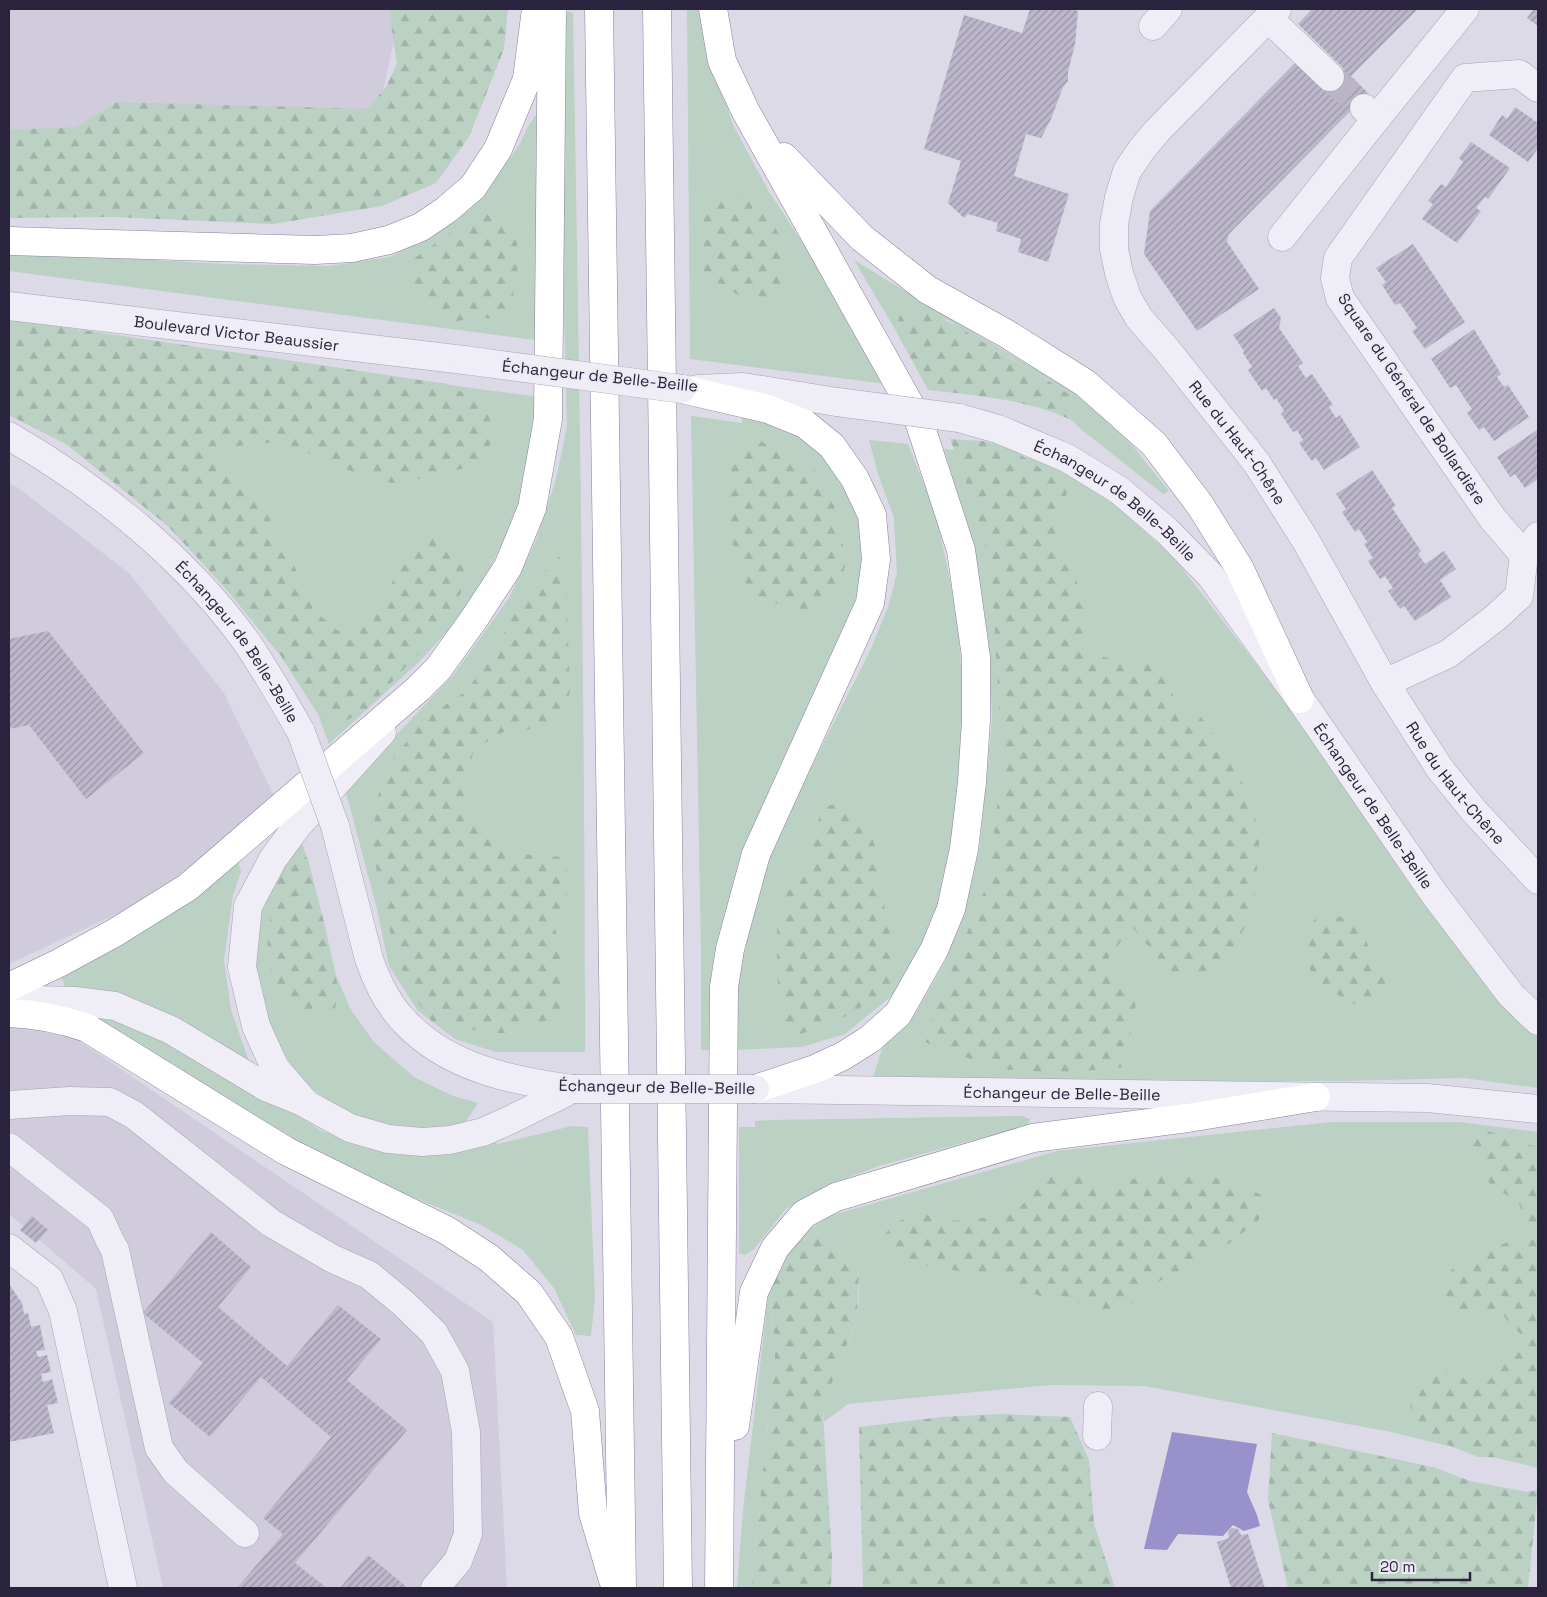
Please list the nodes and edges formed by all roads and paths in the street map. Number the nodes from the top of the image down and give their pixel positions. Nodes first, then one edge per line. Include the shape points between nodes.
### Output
1 (536, 9) edge
2 (552, 9) edge
3 (599, 9) edge
4 (657, 9) edge
5 (713, 9) edge
6 (1465, 9) edge
7 (1274, 11) edge
8 (1330, 77) tunnel mouth
9 (1538, 88) edge
10 (745, 110) junction
11 (1282, 237) dead end
12 (9, 240) edge
13 (9, 306) edge
14 (464, 360) joint
15 (682, 389) joint
16 (742, 394) junction
17 (9, 436) edge
18 (1531, 546) edge
19 (1529, 597) edge
20 (1385, 683) junction
21 (418, 689) junction
22 (1300, 699) junction
23 (1538, 880) edge
24 (9, 987) edge
25 (9, 1005) edge
26 (9, 1013) edge
27 (1538, 1021) edge
28 (755, 1088) junction
29 (573, 1089) junction
30 (1316, 1097) junction
31 (9, 1104) edge
32 (306, 1104) junction
33 (1538, 1109) edge
34 (9, 1147) edge
35 (9, 1248) edge
36 (1098, 1406) dead end
37 (1097, 1436) dead end
38 (245, 1533) dead end
39 (720, 1534) junction
40 (123, 1588) edge
41 (435, 1588) edge
42 (616, 1588) edge
43 (622, 1588) edge
44 (678, 1588) edge
45 (719, 1588) edge

1 - 12 highway via 527,79 498,150 473,187 421,227 389,240 352,248 324,249
2 - 21 highway via 548,419 532,508 508,567 459,641
3 - 43 highway
4 - 44 highway
5 - 10 highway via 722,61
6 - 11 street via 1370,113
7 - 8 street
7 - 20 street, Rue du Haut-Chêne via 1142,149 1118,197 1114,249 1124,289 1139,318 1256,462 1306,541
9 - 18 street, Square du Général de Bollardière via 1519,74 1465,78 1338,258 1335,278 1340,298 1493,519
10 - 22 highway via 795,170 862,238 928,290 1085,383 1154,444 1200,505 1240,570
10 - 28 highway via 920,421 961,550 976,657 976,720 964,849 951,909 934,950 898,1014 870,1039 815,1069
13 - 14 street, Boulevard Victor Beaussier
14 - 15 street, Échangeur de Belle-Beille, bridge
15 - 16 highway
16 - 22 street, Échangeur de Belle-Beille, bridge via 837,402 958,418 998,429 1087,470 1119,490 1166,530 1211,576
16 - 39 highway via 805,424 832,446 855,479 872,515 876,559 870,603 756,854 730,949 724,987
17 - 29 street, Échangeur de Belle-Beille, bridge via 126,515 201,587 272,680 301,732 335,826 377,980 404,1021 422,1039 467,1064 512,1079
18 - 19 street, Square du Général de Bollardière
19 - 20 street, Square du Général de Bollardière via 1448,654
20 - 23 street, Rue du Haut-Chêne via 1440,768 1474,811
21 - 24 highway via 188,887 116,932
21 - 32 street via 298,825 273,859 248,906 242,967 256,1026 275,1068
22 - 27 street, Échangeur de Belle-Beille via 1435,895 1511,995
25 - 32 street via 36,1000 75,1000 114,1006 171,1030 266,1087
26 - 42 highway via 42,1016 87,1028 286,1151 446,1230 489,1258 529,1293 559,1337 585,1411 593,1513
28 - 29 street, Échangeur de Belle-Beille, bridge
28 - 30 street, Échangeur de Belle-Beille
29 - 32 street via 483,1132 450,1140 422,1142 388,1139 350,1128
30 - 33 street, Échangeur de Belle-Beille via 1427,1098
30 - 39 highway via 1032,1138 836,1198 804,1214 775,1248 754,1292
31 - 41 street via 110,1102 134,1114 271,1224 369,1276 434,1333 455,1371 466,1432 468,1534 458,1561
34 - 38 street via 100,1219 115,1250 159,1448 176,1472
35 - 40 street via 50,1278 64,1311
36 - 37 street
39 - 45 highway

